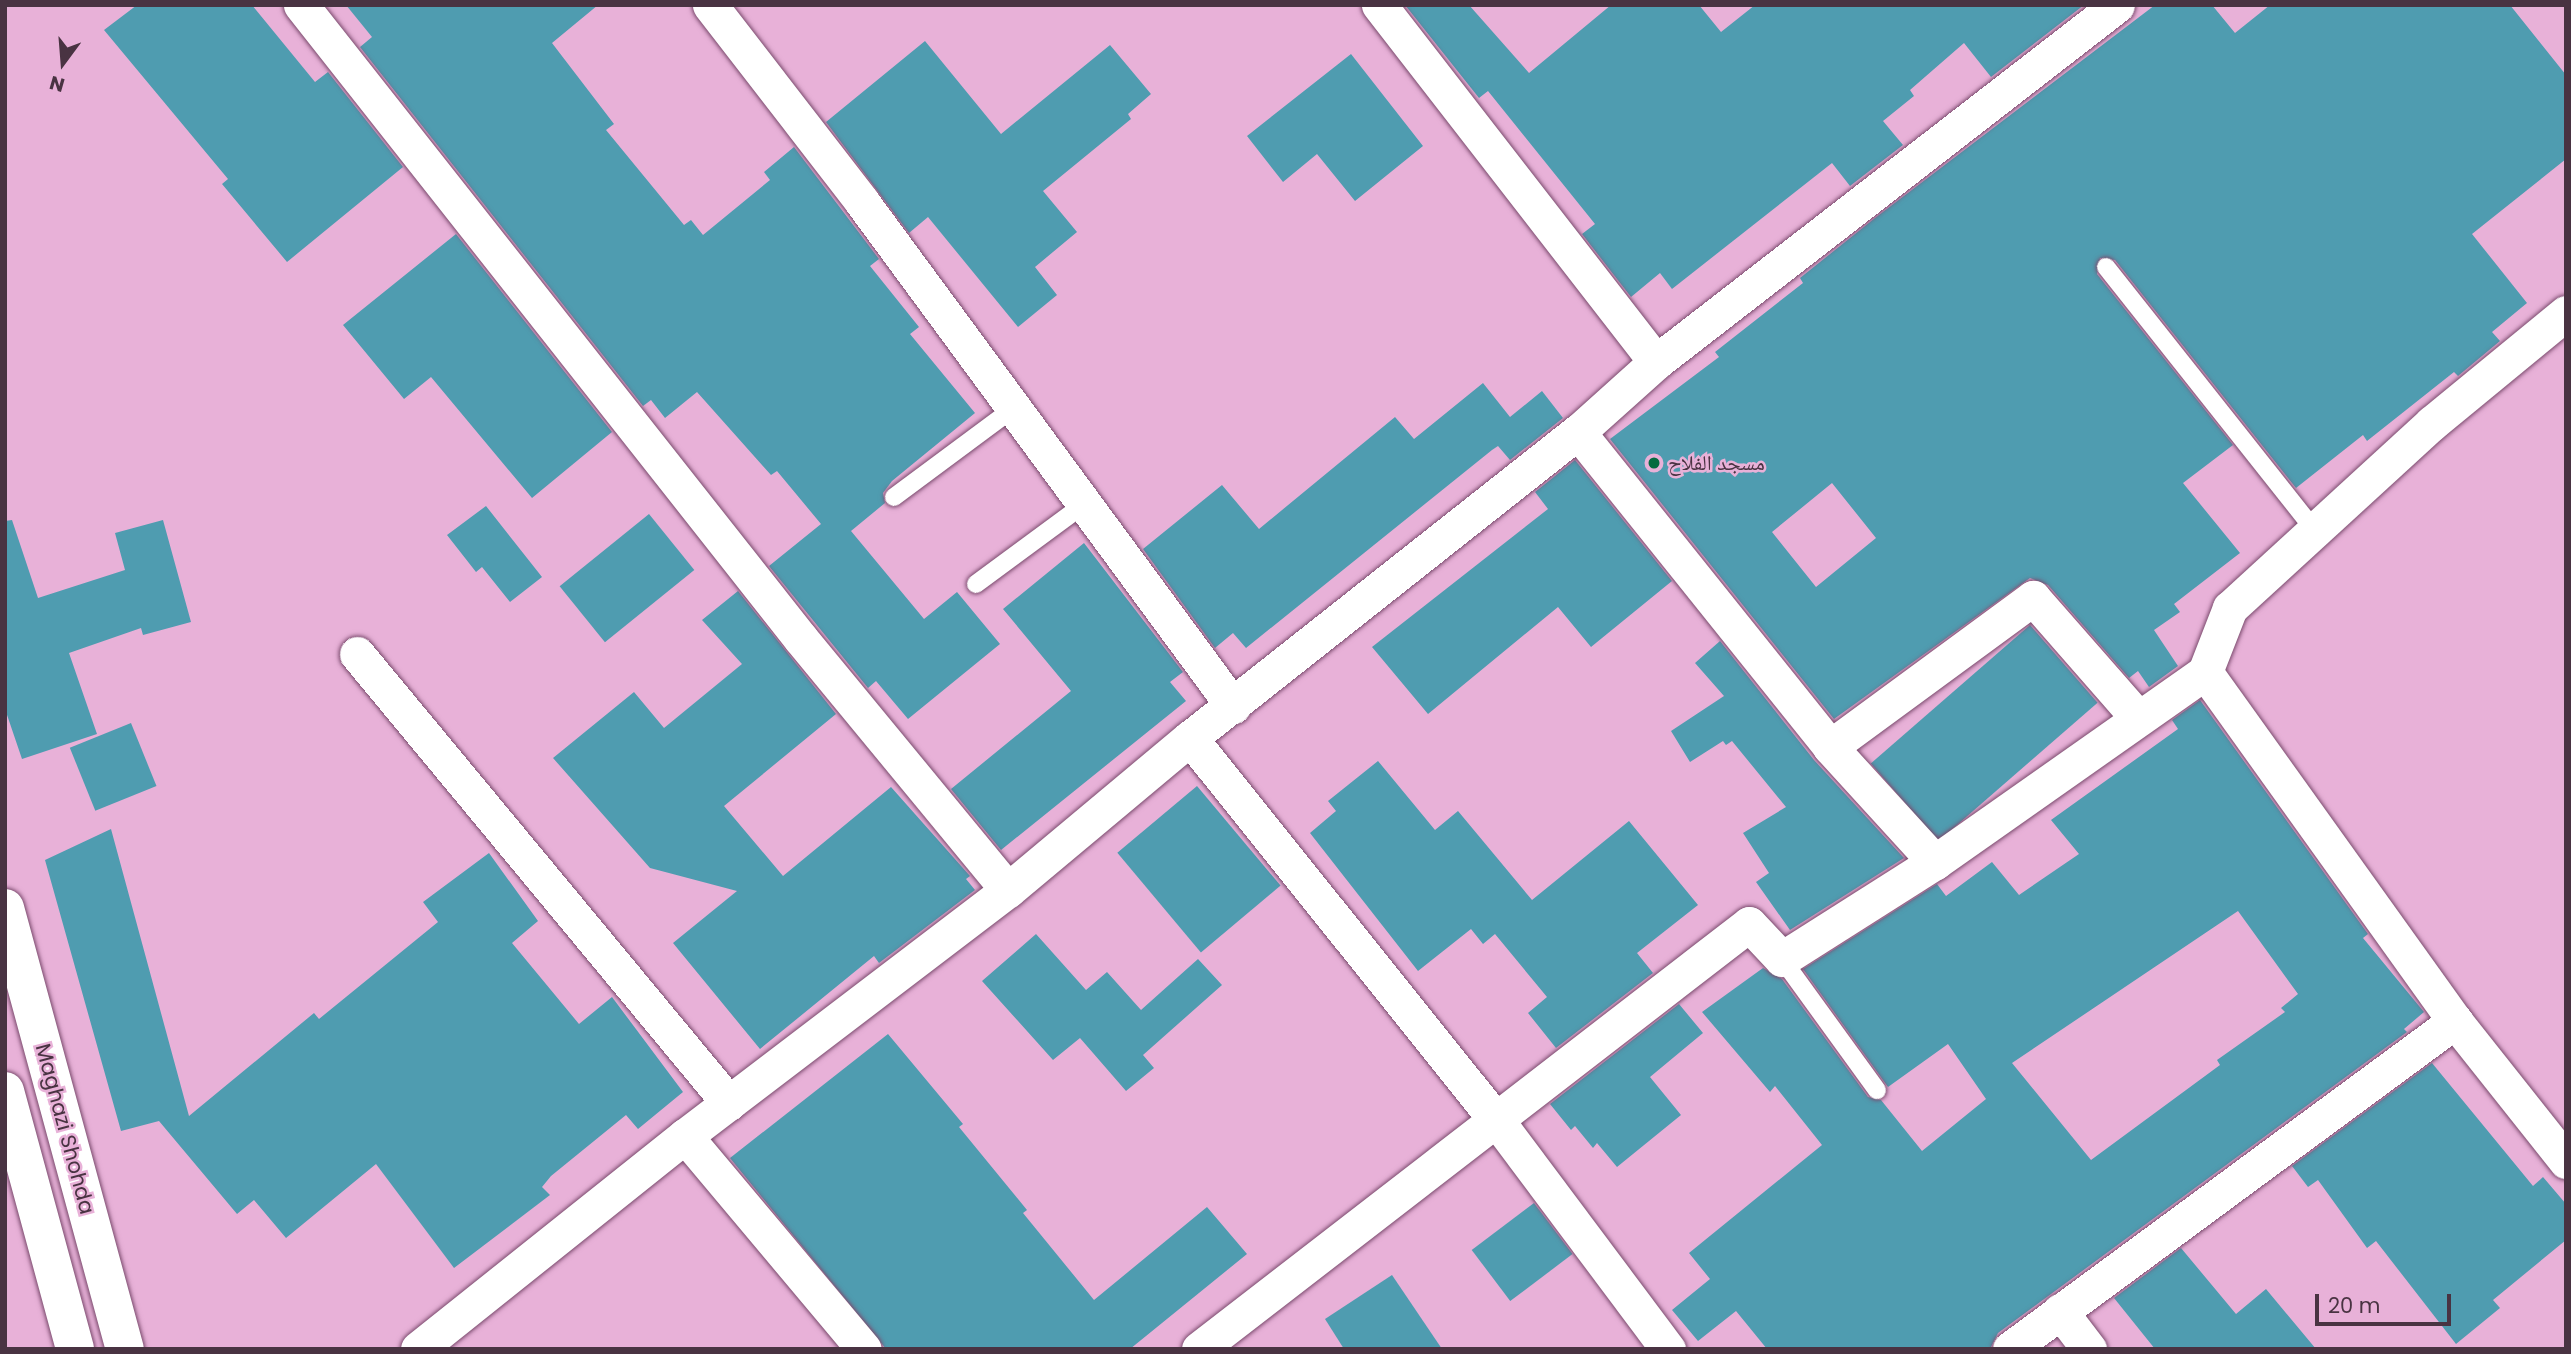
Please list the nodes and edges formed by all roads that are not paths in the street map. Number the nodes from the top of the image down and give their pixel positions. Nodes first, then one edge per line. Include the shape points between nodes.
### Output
1 (302, 5) edge
2 (710, 5) edge
3 (1380, 5) edge
4 (2116, 5) edge
5 (2106, 267) dead end
6 (2566, 313) edge
7 (1656, 362) junction
8 (1015, 407) junction
9 (1578, 432) junction
10 (894, 497) dead end
11 (1086, 503) junction
12 (2313, 528) junction
13 (976, 584) dead end
14 (357, 654) dead end
15 (2205, 673) junction
16 (1233, 706) junction
17 (2138, 718) junction
18 (1190, 738) junction
19 (1830, 747) junction
20 (1935, 862) junction
21 (1008, 890) junction
22 (5, 908) edge
23 (1782, 959) junction
24 (2455, 1021) junction
25 (1877, 1090) dead end
26 (5, 1091) edge
27 (729, 1103) junction
28 (1498, 1122) junction
29 (685, 1136) junction
30 (2566, 1161) edge
31 (2060, 1311) junction
32 (75, 1349) edge
33 (125, 1349) edge
34 (418, 1349) edge
35 (864, 1349) edge
36 (1199, 1349) edge
37 (1668, 1349) edge
38 (2010, 1349) edge
39 (2089, 1349) edge

1 - 21 street via 801,639
2 - 8 street
3 - 7 street
4 - 7 street
5 - 12 lane
6 - 12 street
7 - 9 street
8 - 10 lane
8 - 11 street
9 - 16 street
9 - 19 street
11 - 13 lane
11 - 16 street
12 - 15 street via 2230,608
14 - 27 street
15 - 17 street
15 - 24 street
16 - 18 street
17 - 19 street via 2033,598
17 - 20 street
18 - 21 street
18 - 28 street
19 - 20 street
20 - 23 street
21 - 27 street
22 - 33 street, Maghazi Shohda
23 - 25 lane
23 - 28 street via 1749,924
24 - 30 street
24 - 31 street
26 - 32 street
27 - 29 street
28 - 36 street
28 - 37 street
29 - 34 street
29 - 35 street
31 - 38 street
31 - 39 street

